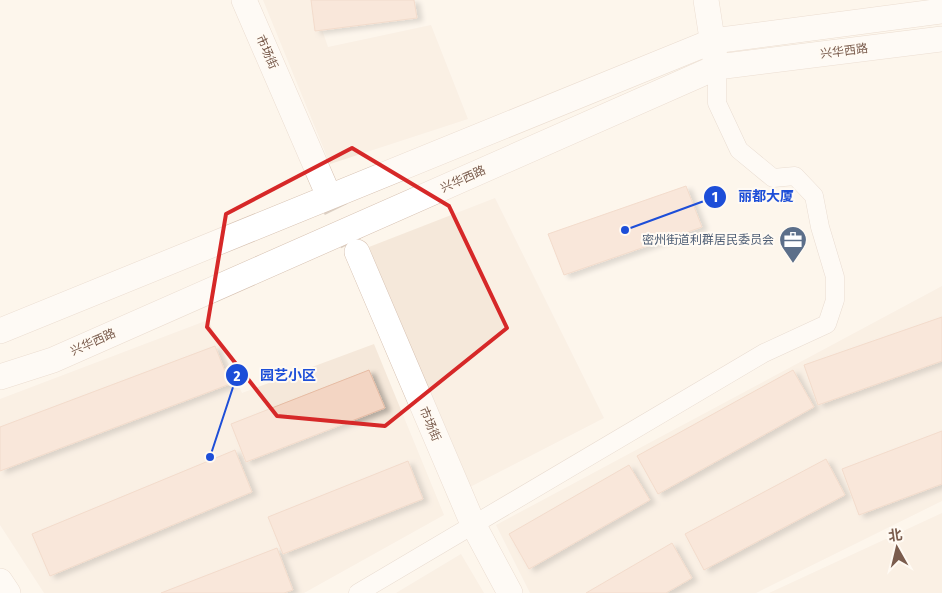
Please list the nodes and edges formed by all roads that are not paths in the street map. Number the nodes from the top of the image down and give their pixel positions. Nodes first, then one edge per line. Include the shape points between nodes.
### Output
1 (244, 0) edge
2 (706, 0) edge
3 (942, 11) edge
4 (942, 39) edge
5 (713, 41) junction
6 (717, 67) junction
7 (325, 187) tunnel mouth
8 (357, 252) tunnel mouth
9 (0, 331) edge
10 (0, 377) edge
11 (473, 524) junction
12 (0, 581) edge
13 (8, 593) edge
14 (358, 593) edge
15 (510, 593) edge

1 - 7 main road, 市场街
2 - 5 main road
3 - 5 main road
4 - 6 main road, 兴华西路
5 - 6 main road
5 - 9 main road
6 - 10 main road, 兴华西路 via 53,360
6 - 11 street via 717,103 739,150 773,178 795,176 814,196 835,277 834,300 826,324 764,353
8 - 11 main road, 市场街
11 - 14 street
11 - 15 main road, 市场街
12 - 13 main road

